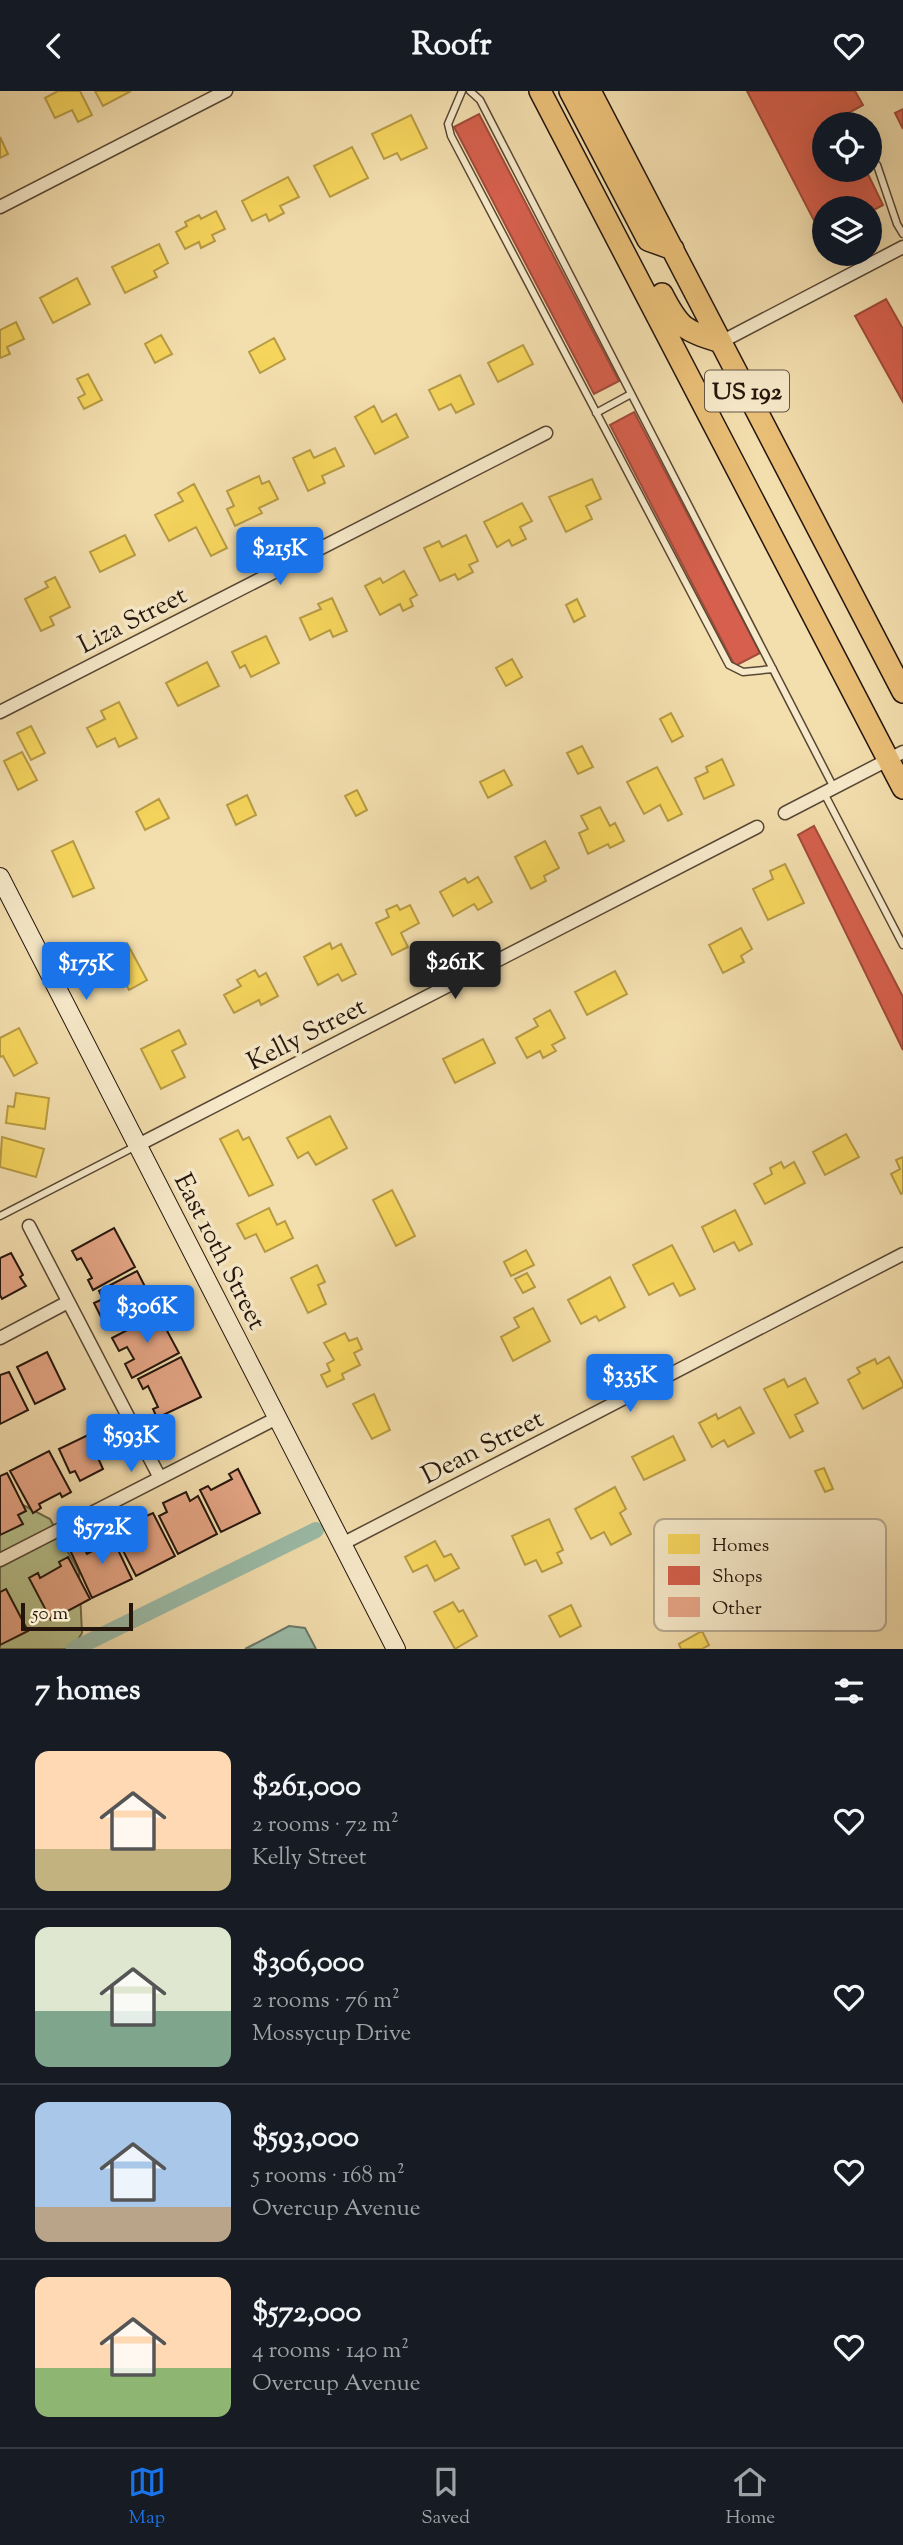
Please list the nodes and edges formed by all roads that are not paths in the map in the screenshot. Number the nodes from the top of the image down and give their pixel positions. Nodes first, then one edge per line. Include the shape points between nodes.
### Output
1 (226, 91) edge
2 (462, 91) edge
3 (470, 91) edge
4 (540, 91) edge
5 (555, 91) edge
6 (570, 91) edge
7 (590, 91) edge
8 (882, 180) edge
9 (0, 207) edge
10 (903, 234) edge
11 (903, 247) edge
12 (673, 249) junction
13 (722, 342) junction
14 (631, 394) junction
15 (596, 413) junction
16 (546, 433) dead end
17 (773, 669) junction
18 (903, 692) edge
19 (0, 712) edge
20 (896, 756) edge
21 (903, 788) edge
22 (829, 790) junction
23 (785, 813) dead end
24 (757, 827) dead end
25 (0, 877) edge
26 (903, 945) edge
27 (138, 1146) junction
28 (0, 1216) edge
29 (29, 1226) dead end
30 (903, 1254) edge
31 (68, 1302) junction
32 (0, 1338) edge
33 (277, 1417) junction
34 (160, 1478) junction
35 (342, 1544) junction
36 (0, 1560) edge
37 (396, 1649) edge

1 - 9 street
2 - 15 lane via 448,124 451,136
3 - 14 lane via 480,100
4 - 20 highway, US 192
5 - 13 highway via 676,320 694,333
6 - 12 highway via 648,240
7 - 12 highway, US 192
8 - 10 lane
11 - 13 street
12 - 13 highway, US 192
13 - 18 highway, US 192
14 - 15 lane
14 - 17 lane
15 - 17 lane via 729,665 743,672
16 - 19 street, Liza Street
17 - 22 lane
20 - 21 highway, US 192
20 - 22 street
22 - 23 street
22 - 26 lane
24 - 27 street, Kelly Street
25 - 27 street, East 10th Street
27 - 28 lane
27 - 33 street, East 10th Street
29 - 31 street
30 - 35 street, Dean Street
31 - 32 street
31 - 34 street
33 - 34 street
33 - 35 street, East 10th Street
34 - 36 street
35 - 37 street, East 10th Street

